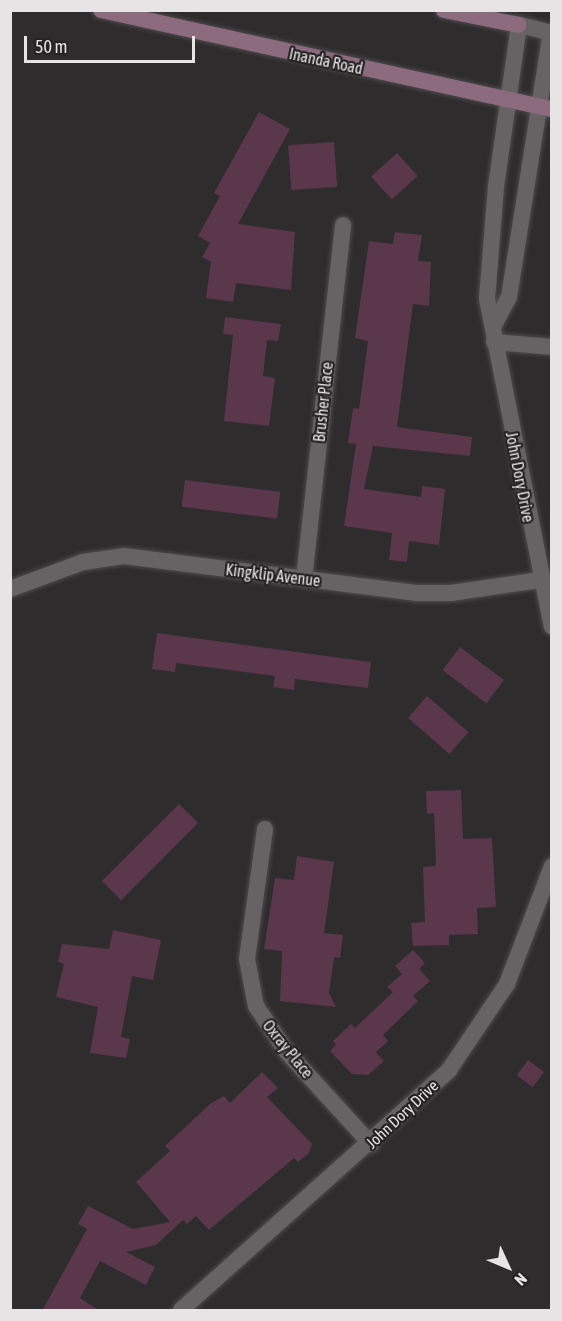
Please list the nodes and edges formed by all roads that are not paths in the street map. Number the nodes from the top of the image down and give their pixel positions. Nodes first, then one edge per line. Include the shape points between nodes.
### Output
1 (101, 10) edge
2 (444, 10) edge
3 (519, 25) junction
4 (551, 33) edge
5 (508, 101) junction
6 (547, 108) edge
7 (343, 225) dead end
8 (494, 334) junction
9 (552, 347) edge
10 (304, 579) junction
11 (540, 580) junction
12 (10, 589) edge
13 (552, 627) edge
14 (265, 829) dead end
15 (552, 866) edge
16 (371, 1144) junction
17 (182, 1311) edge

1 - 5 main road, Inanda Road
2 - 3 main road
3 - 4 street
3 - 5 street, John Dory Drive
4 - 6 street
5 - 6 main road, Inanda Road
5 - 8 street, John Dory Drive via 490,245 487,298
6 - 8 street via 509,297
7 - 10 street, Brusher Place
8 - 9 street
8 - 11 street, John Dory Drive
10 - 11 street, Kingklip Avenue via 451,593
10 - 12 street, Kingklip Avenue via 124,556 83,562
11 - 13 street, John Dory Drive
14 - 16 street, Oxray Place via 247,958 256,1006 286,1051
15 - 16 street, John Dory Drive via 527,939 478,1032 449,1070
16 - 17 street, John Dory Drive

